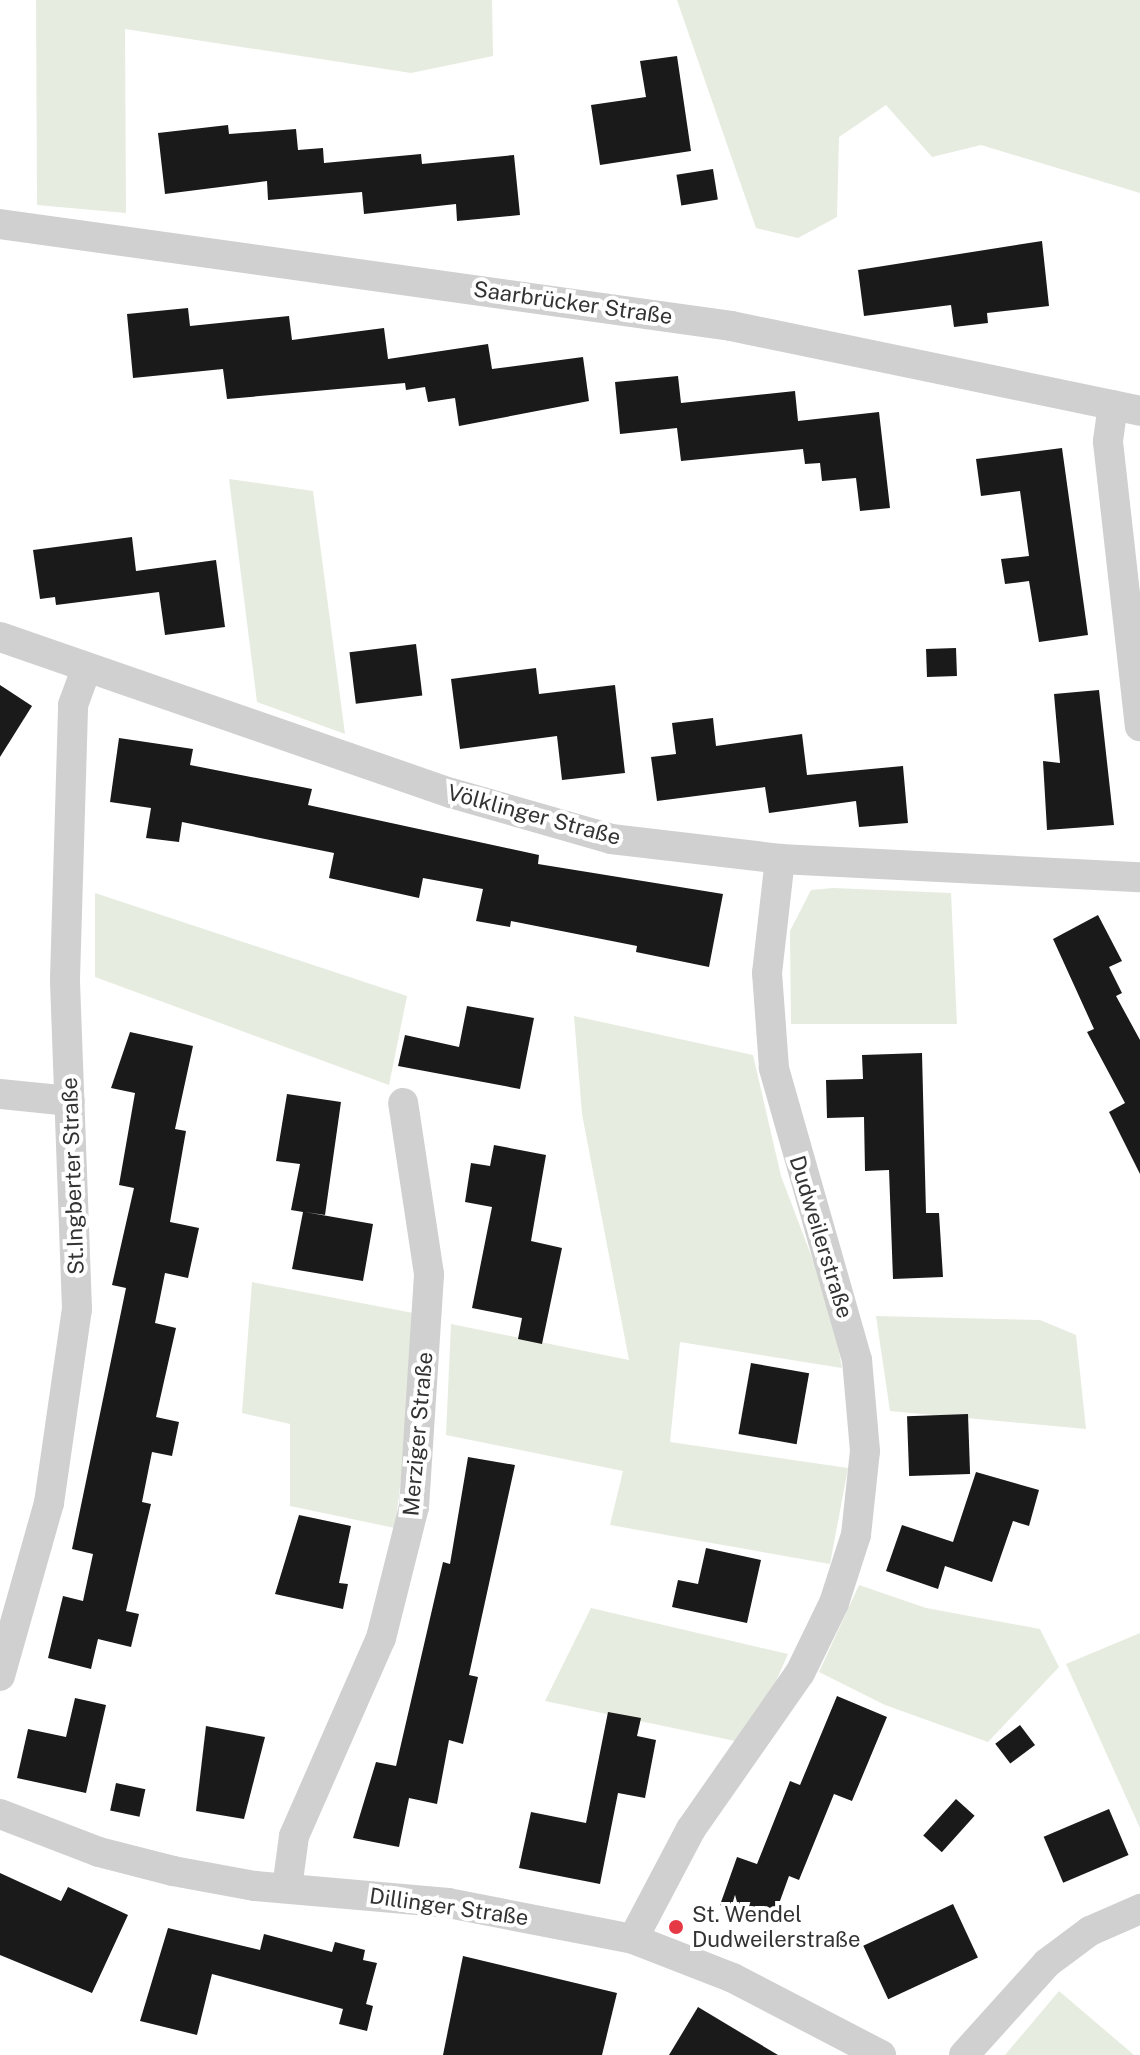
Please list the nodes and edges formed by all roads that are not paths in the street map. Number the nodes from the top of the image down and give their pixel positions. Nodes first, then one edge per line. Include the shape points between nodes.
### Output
1 (0, 224) edge
2 (1126, 408) edge
3 (0, 637) edge
4 (86, 669) junction
5 (1140, 726) edge
6 (780, 859) junction
7 (1140, 877) edge
8 (0, 1094) edge
9 (70, 1101) junction
10 (403, 1103) dead end
11 (0, 1676) edge
12 (0, 1814) edge
13 (287, 1888) junction
14 (1140, 1909) edge
15 (633, 1939) junction
16 (881, 2055) edge
17 (964, 2055) edge

1 - 2 street, Saarbrücker Straße via 731,326
2 - 5 street via 1108,442
3 - 4 street, Völklinger Straße
4 - 6 street, Völklinger Straße via 451,793 611,839
4 - 9 street, St.Ingberter Straße via 73,705 65,979
6 - 7 street, Völklinger Straße
6 - 15 street, Dudweilerstraße via 767,973 774,1068 857,1360 865,1451 856,1535 834,1603 800,1673 691,1829
8 - 9 street
9 - 11 street, St.Ingberter Straße via 77,1309 49,1503
10 - 13 street, Merziger Straße via 429,1274 414,1507 381,1638 294,1836
12 - 13 street, Dillinger Straße via 99,1852
13 - 15 street, Dillinger Straße via 448,1903
14 - 17 street via 1090,1931 1047,1963
15 - 16 street, Dillinger Straße via 733,1978

